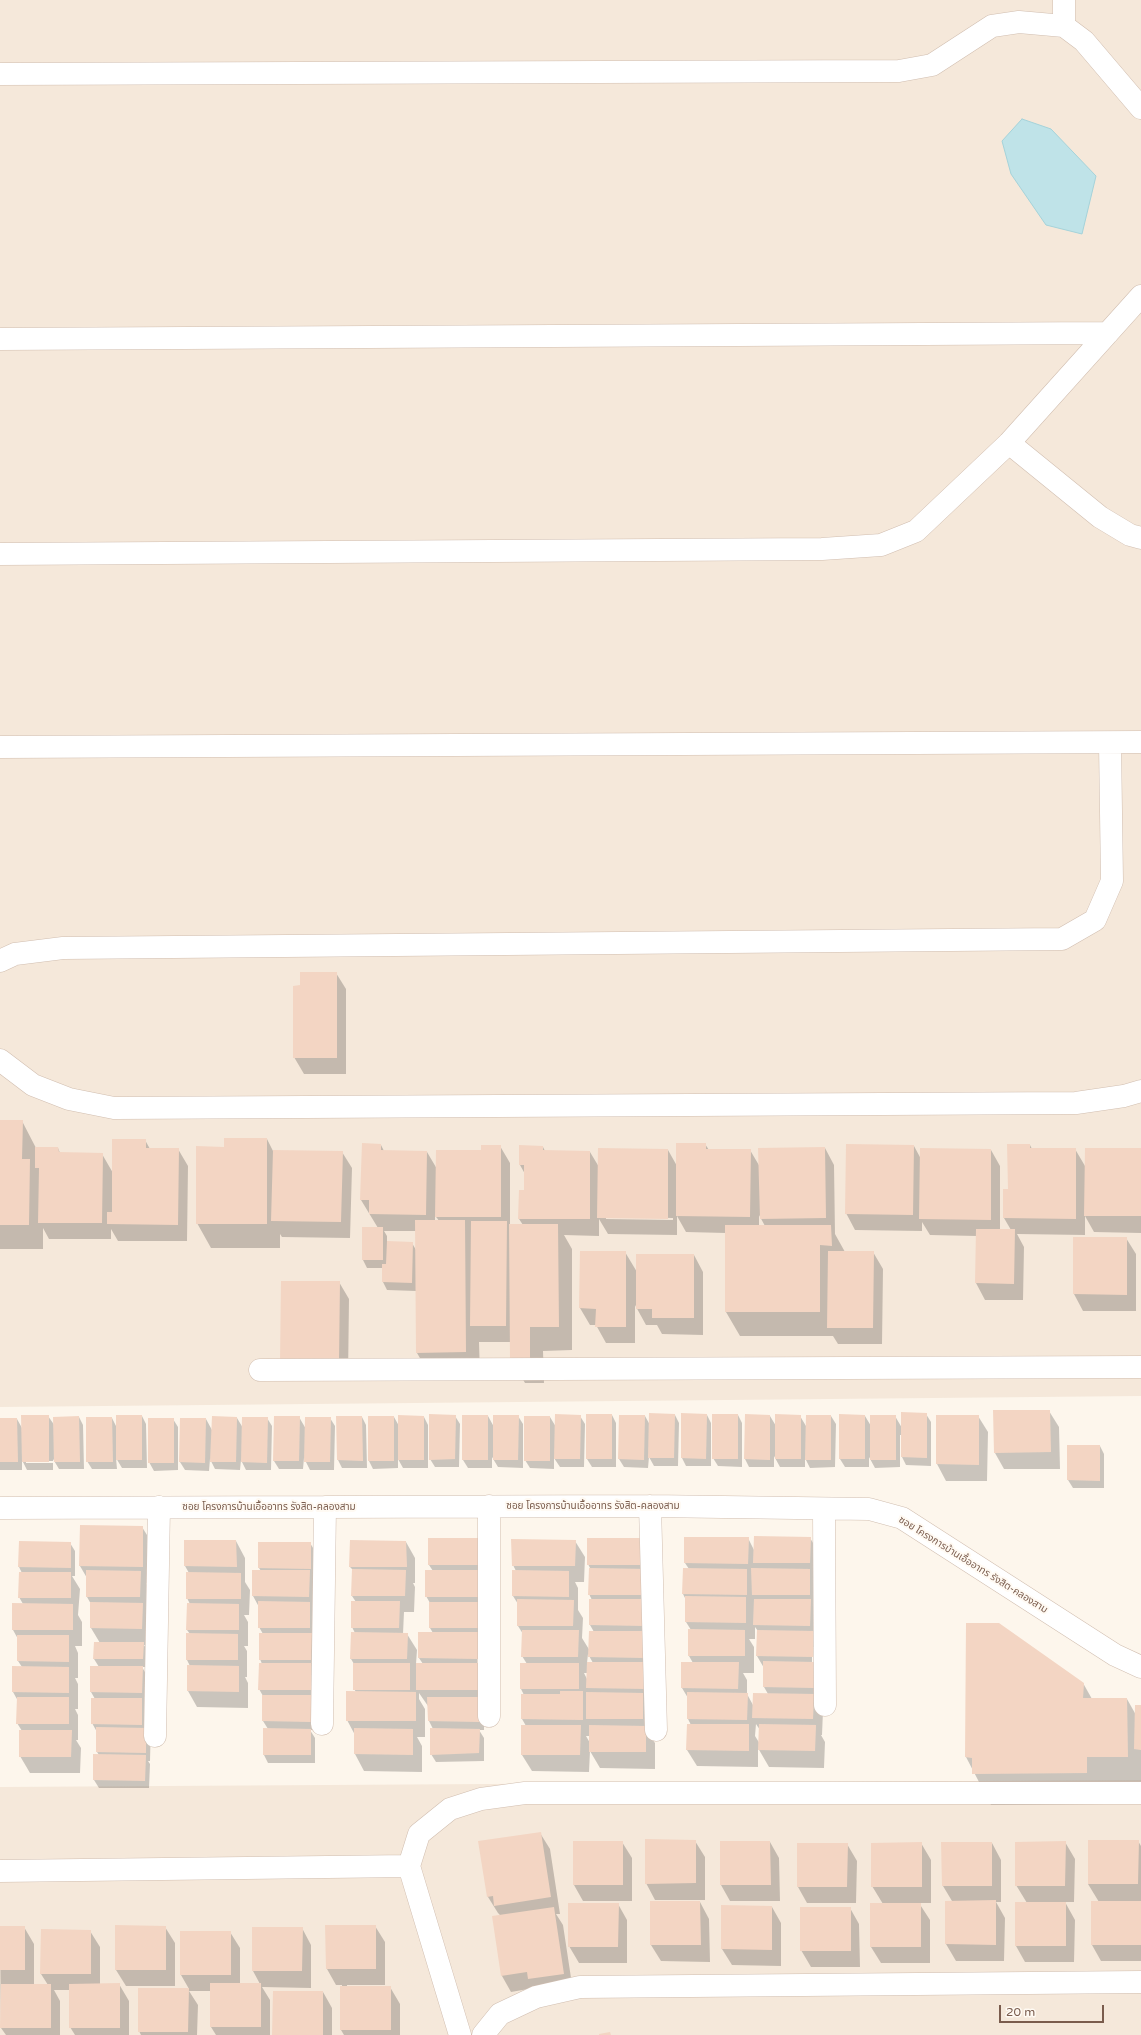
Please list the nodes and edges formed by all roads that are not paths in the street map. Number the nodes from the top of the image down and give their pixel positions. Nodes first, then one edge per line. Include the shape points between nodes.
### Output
1 (1064, 0) edge
2 (1064, 26) junction
3 (0, 74) edge
4 (1141, 108) edge
5 (1141, 296) edge
6 (1108, 333) junction
7 (0, 339) edge
8 (1009, 443) junction
9 (1141, 538) edge
10 (0, 554) edge
11 (1141, 742) edge
12 (1110, 743) junction
13 (0, 747) edge
14 (0, 961) edge
15 (0, 1060) edge
16 (1141, 1091) edge
17 (1141, 1366) edge
18 (260, 1370) dead end
19 (489, 1506) junction
20 (650, 1506) junction
21 (325, 1507) junction
22 (0, 1508) edge
23 (159, 1508) junction
24 (824, 1509) junction
25 (1141, 1667) edge
26 (825, 1705) dead end
27 (489, 1716) dead end
28 (322, 1724) dead end
29 (656, 1730) dead end
30 (155, 1736) dead end
31 (1141, 1793) edge
32 (409, 1866) junction
33 (0, 1871) edge
34 (1141, 1982) edge
35 (460, 2035) edge
36 (483, 2035) edge

1 - 2 street
2 - 3 street via 1019,22 992,26 932,66 899,71
2 - 4 street via 1084,41
5 - 6 street
6 - 7 street
6 - 8 street
8 - 9 street via 1100,517 1130,535
8 - 10 street via 916,531 881,544 822,549
11 - 12 street
12 - 13 street
12 - 14 street via 1112,881 1095,920 1062,939 63,948 15,954
15 - 16 street via 33,1085 69,1099 114,1108 1076,1103
17 - 18 street
19 - 20 street, ซอย โครงการบ้านเอื้ออาทร รังสิต-คลองสาม
19 - 21 street, ซอย โครงการบ้านเอื้ออาทร รังสิต-คลองสาม
19 - 27 street
20 - 24 street, ซอย โครงการบ้านเอื้ออาทร รังสิต-คลองสาม
20 - 29 street
21 - 23 street, ซอย โครงการบ้านเอื้ออาทร รังสิต-คลองสาม
21 - 28 street
22 - 23 street, ซอย โครงการบ้านเอื้ออาทร รังสิต-คลองสาม
23 - 30 street
24 - 25 street, ซอย โครงการบ้านเอื้ออาทร รังสิต-คลองสาม via 869,1510 902,1518 1115,1655
24 - 26 street
31 - 32 street via 524,1793 481,1799 450,1809 419,1834
32 - 33 street
32 - 35 street
34 - 36 street via 580,1987 536,1997 500,2014

